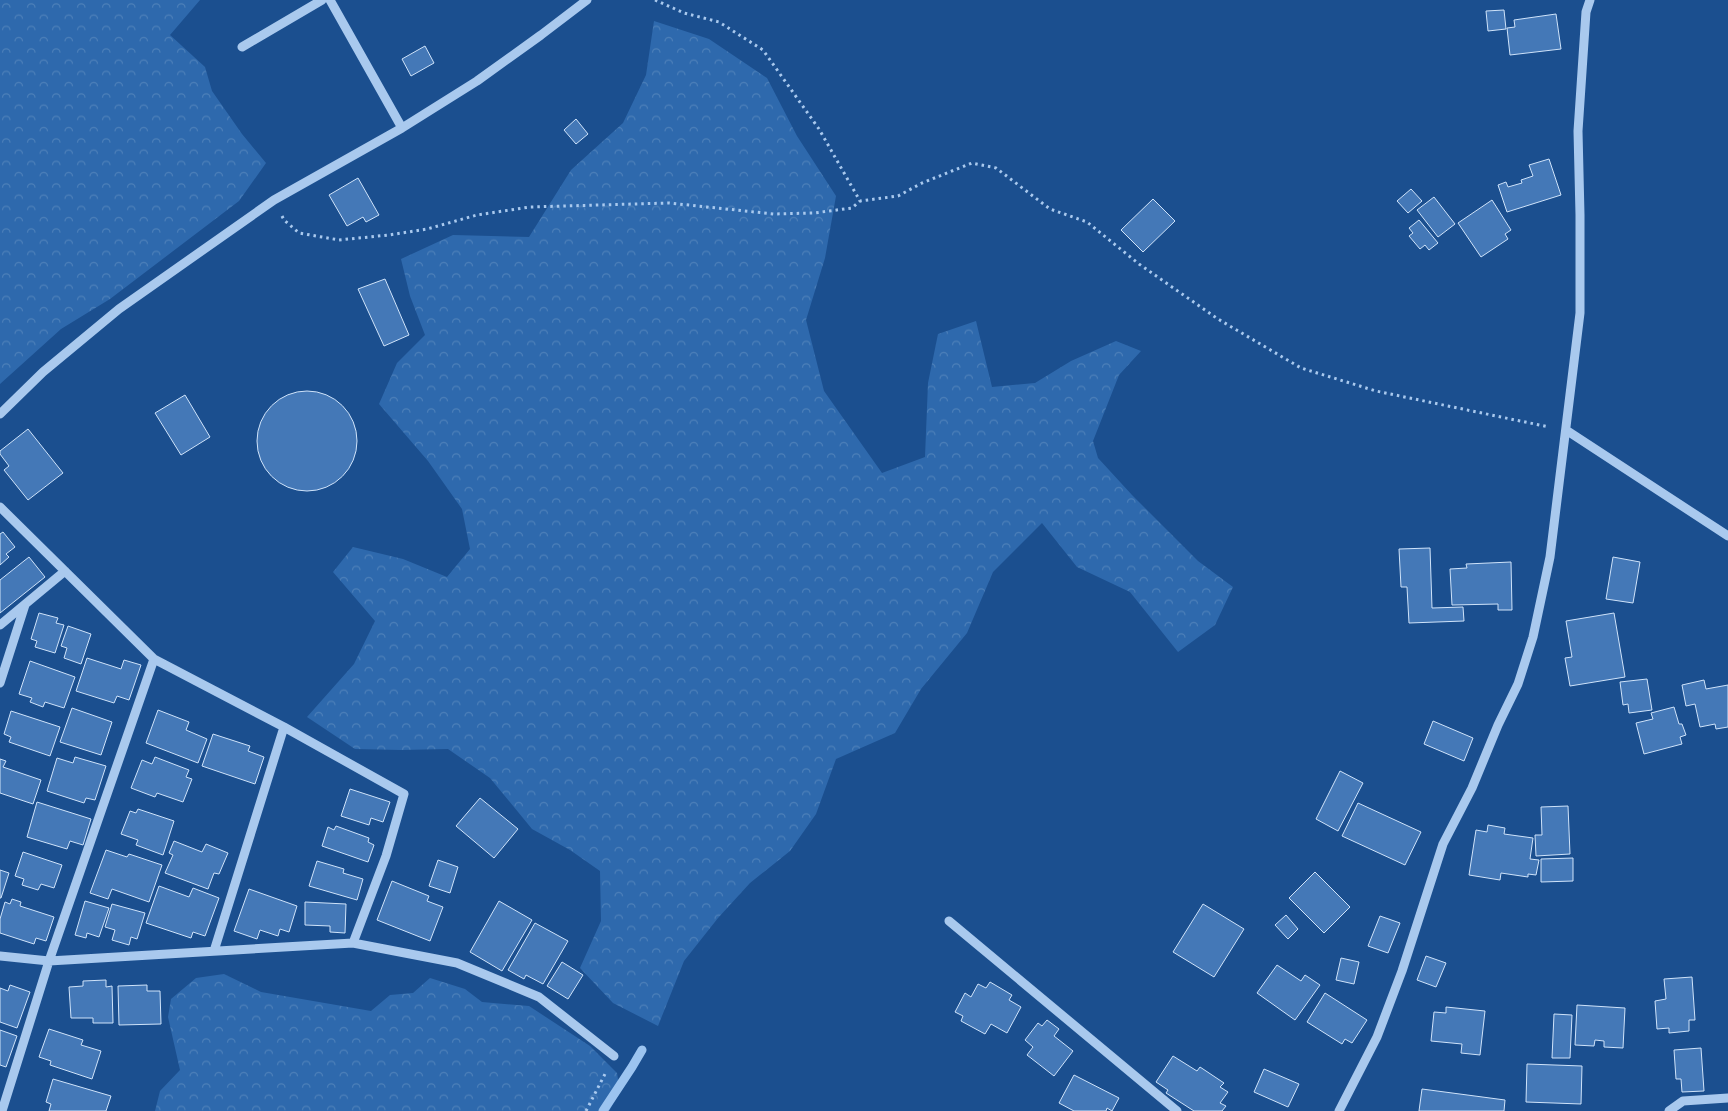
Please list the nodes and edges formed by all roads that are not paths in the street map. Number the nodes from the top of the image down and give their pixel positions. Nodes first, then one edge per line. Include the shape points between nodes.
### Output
1 (322, 0) edge
2 (330, 0) edge
3 (587, 0) edge
4 (1590, 0) edge
5 (242, 47) dead end
6 (402, 128) junction
7 (0, 414) edge
8 (1566, 430) junction
9 (0, 507) edge
10 (1728, 536) edge
11 (65, 571) junction
12 (25, 605) junction
13 (0, 625) edge
14 (154, 659) junction
15 (0, 684) edge
16 (284, 727) junction
17 (949, 921) dead end
18 (353, 943) junction
19 (214, 951) junction
20 (0, 956) edge
21 (49, 961) junction
22 (614, 1056) road end
23 (1728, 1098) edge
24 (2, 1111) edge
25 (1177, 1111) edge
26 (1339, 1111) edge
27 (1669, 1111) edge

1 - 5 street
2 - 6 street
3 - 6 street via 477,81
4 - 8 street via 1586,12 1578,131 1580,313
6 - 7 street via 274,200 119,309 43,372
8 - 10 street
8 - 26 street via 1550,557 1533,638 1518,684 1443,844 1377,1037
9 - 11 street
11 - 12 street
11 - 14 street
12 - 13 street
12 - 15 street
14 - 16 street
14 - 21 street
16 - 18 street via 404,794 386,856
16 - 19 street
17 - 25 street
18 - 19 street
18 - 22 street via 456,963 539,997
19 - 21 street
20 - 21 street
21 - 24 street
23 - 27 street via 1683,1101

